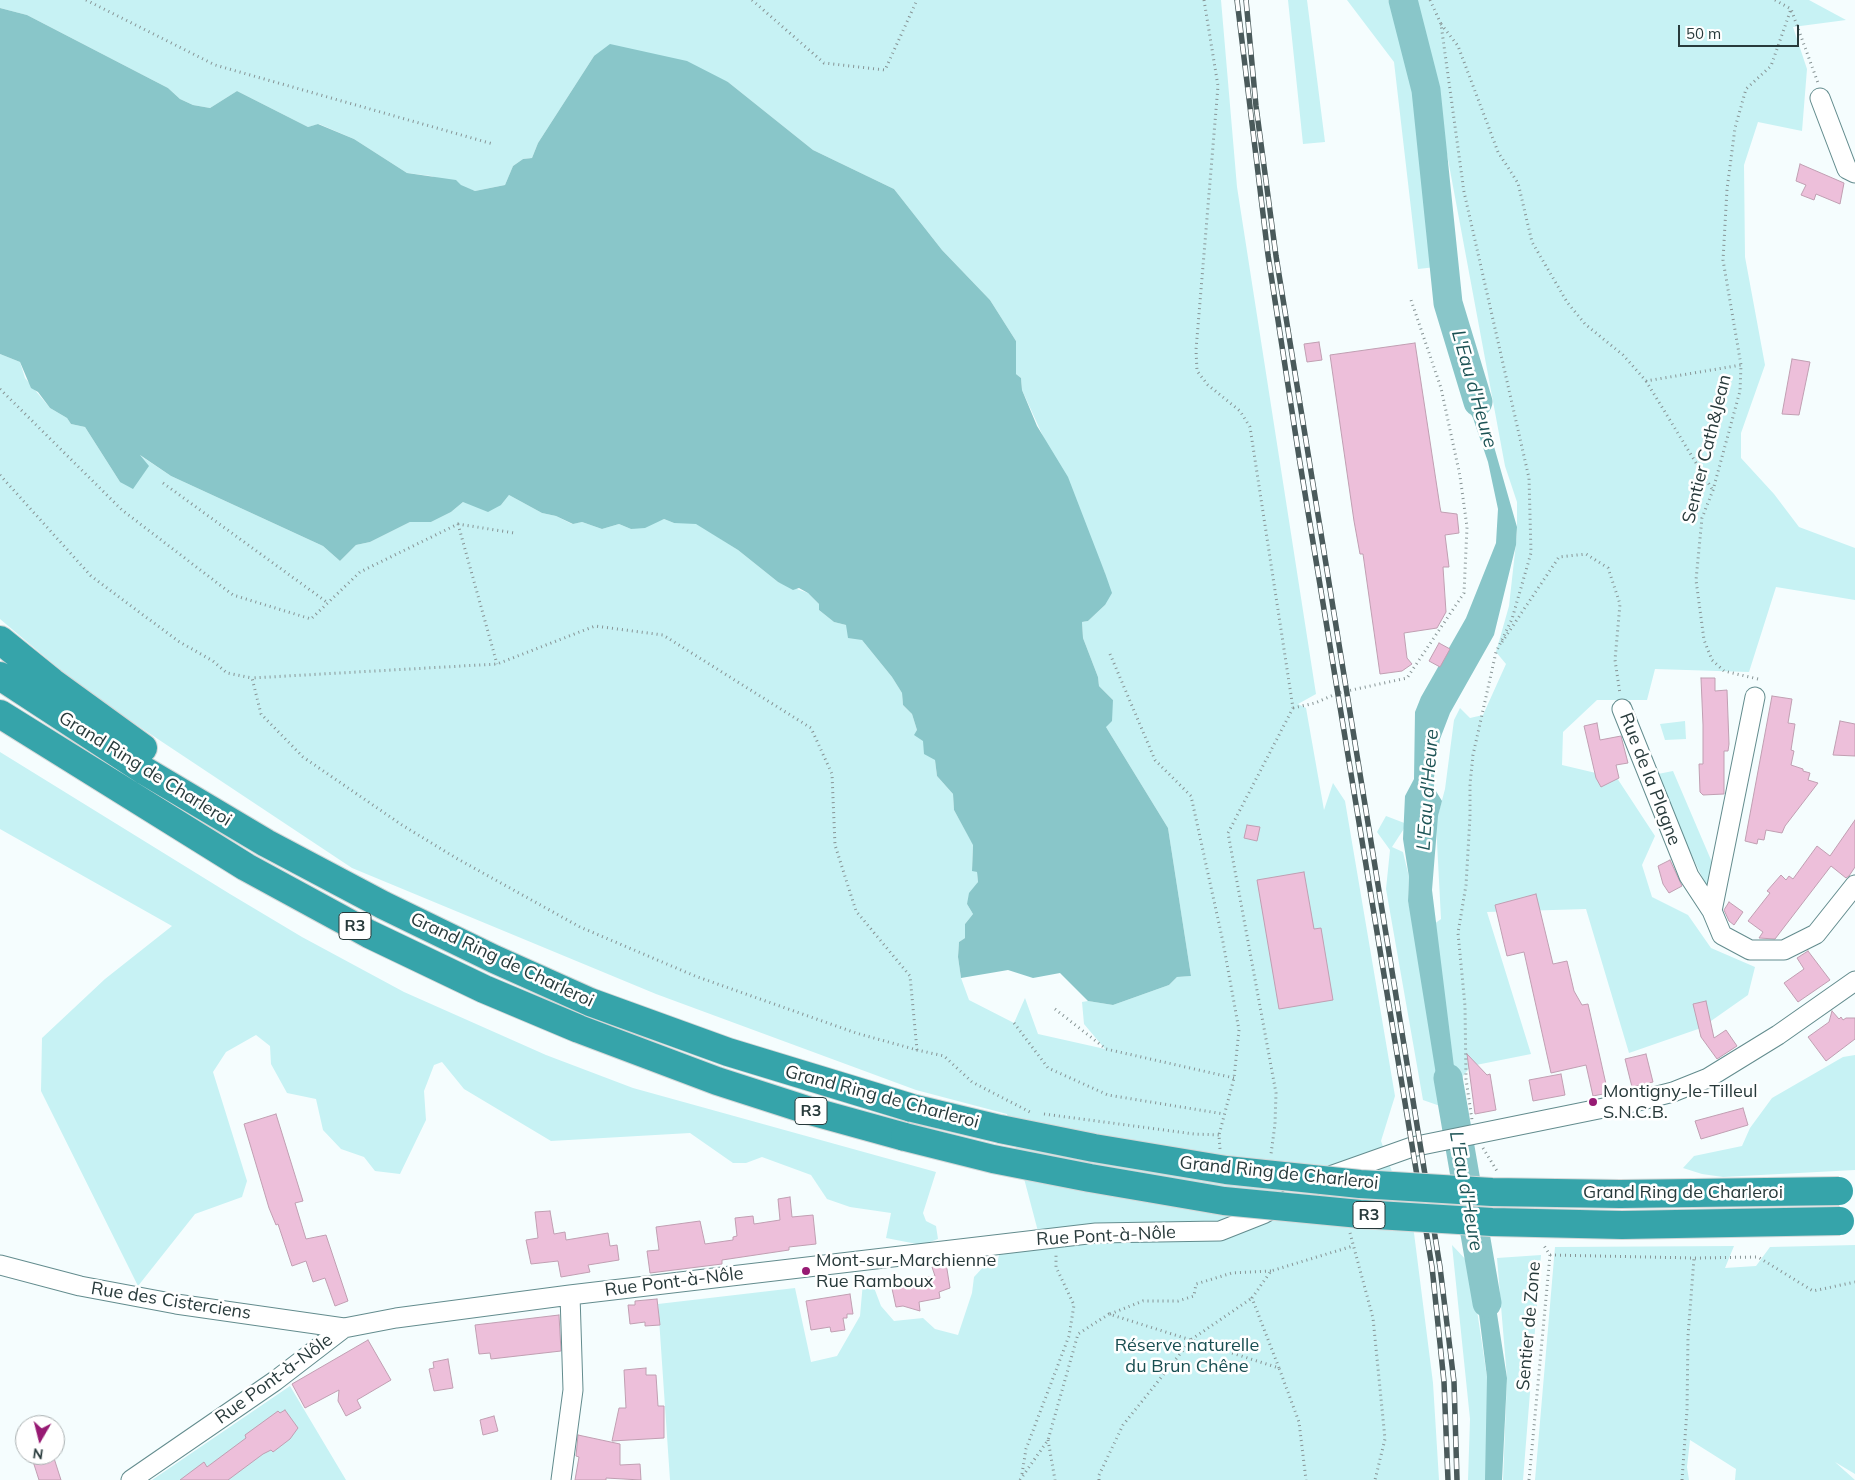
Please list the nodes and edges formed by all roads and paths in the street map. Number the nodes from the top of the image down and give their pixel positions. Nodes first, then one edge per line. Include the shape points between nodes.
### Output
1 (86, 0) edge
2 (752, 0) edge
3 (917, 0) edge
4 (1204, 0) edge
5 (1430, 0) edge
6 (1775, 0) edge
7 (1791, 9) junction
8 (1441, 24) junction
9 (1820, 98) joint
10 (493, 144) dead end
11 (1855, 173) edge
12 (1410, 298) dead end
13 (1741, 365) junction
14 (1646, 382) junction
15 (0, 388) edge
16 (0, 475) edge
17 (163, 483) dead end
18 (1713, 490) junction
19 (458, 524) junction
20 (514, 533) dead end
21 (328, 603) junction
22 (0, 640) edge
23 (1496, 652) junction
24 (1110, 654) dead end
25 (497, 664) junction
26 (0, 676) edge
27 (252, 678) junction
28 (1755, 697) joint
29 (1294, 708) junction
30 (1622, 709) joint
31 (5, 720) edge
32 (266, 843) junction
33 (1855, 885) edge
34 (1712, 910) junction
35 (1855, 966) edge
36 (1851, 983) edge
37 (1055, 1009) dead end
38 (1014, 1023) dead end
39 (917, 1050) junction
40 (1234, 1078) junction
41 (1224, 1114) junction
42 (1219, 1134) junction
43 (1472, 1136) junction
44 (1220, 1157) dead end
45 (1270, 1163) dead end
46 (1500, 1175) dead end
47 (1847, 1191) edge
48 (1847, 1220) edge
49 (1348, 1228) dead end
50 (1055, 1237) junction
51 (1540, 1239) dead end
52 (1353, 1246) junction
53 (1550, 1255) junction
54 (1694, 1258) junction
55 (0, 1266) edge
56 (1271, 1271) junction
57 (1855, 1282) edge
58 (570, 1295) junction
59 (1252, 1298) junction
60 (1109, 1314) junction
61 (344, 1328) junction
62 (1192, 1339) junction
63 (1280, 1368) junction
64 (1048, 1440) junction
65 (1021, 1478) edge
66 (131, 1480) edge
67 (561, 1480) edge
68 (1055, 1480) edge
69 (1099, 1480) edge
70 (1306, 1480) edge
71 (1374, 1480) edge
72 (1529, 1480) edge
73 (1682, 1480) edge

1 - 10 path via 215,65
2 - 3 path via 824,62 885,70
4 - 29 path via 1218,86 1196,350 1197,372 1208,386 1240,411 1250,427
5 - 8 path
6 - 7 path
7 - 9 path via 1817,80
7 - 13 path, Sentier Cath&Jean via 1772,66 1746,89 1735,128 1723,260
8 - 14 path via 1458,46 1498,152 1518,183 1532,242 1567,302 1586,324 1623,355
8 - 23 path via 1464,192 1529,478 1531,553 1512,619
9 - 11 street via 1847,169
12 - 29 path via 1441,388 1460,476 1467,527 1464,593 1407,678
13 - 14 path
13 - 18 path, Sentier Cath&Jean via 1740,390
14 - 18 path
15 - 21 path via 122,510 233,594 311,619
16 - 27 path via 91,576 227,673
17 - 21 path
18 - 28 path, Sentier Cath&Jean via 1702,518 1696,580 1704,640 1712,660 1724,671 1760,679
19 - 20 path
19 - 21 path via 360,572
19 - 25 path
22 - 32 highway via 127,738 234,806
23 - 30 path, Rue de la Plagne via 1559,557 1586,554 1608,568 1620,604 1615,660
23 - 43 path via 1473,755 1466,885 1458,933
24 - 40 path via 1155,760 1191,796 1239,1030
25 - 27 path
25 - 39 path via 595,626 663,635 811,728 832,774 835,845 856,911 910,976
26 - 32 highway, Grand Ring de Charleroi / R3 via 145,771
27 - 39 path via 261,714 303,757 402,826 456,858 580,927 695,976 838,1027
28 - 34 street
29 - 45 path via 1228,833 1276,1093
30 - 34 street, Rue de la Plagne via 1688,876
31 - 48 highway, Grand Ring de Charleroi / R3, bridge via 246,867 369,934 484,988 579,1029 718,1081 905,1137 1090,1178 1224,1200 1360,1214 1622,1225
32 - 47 highway, Grand Ring de Charleroi / R3, bridge via 391,910 590,1002 728,1052 912,1108 1000,1129 1226,1170 1360,1184 1492,1192 1620,1194
33 - 34 street, Rue de la Plagne via 1816,934 1784,950 1750,950 1722,935
35 - 36 street
36 - 43 street, Rue Pont-à-Nôle via 1778,1035 1708,1078 1638,1101
37 - 40 path via 1106,1050
38 - 41 path via 1048,1068 1108,1095
39 - 42 path via 944,1056 972,1082 1029,1112 1185,1133
40 - 41 path
41 - 42 path
42 - 44 path
43 - 46 path
43 - 50 street, Rue Pont-à-Nôle via 1412,1148 1333,1175 1263,1214 1220,1231 1096,1233
49 - 52 path
50 - 58 street, Rue Pont-à-Nôle
50 - 65 path via 1056,1267 1074,1304 1069,1336 1026,1449
51 - 53 path, Sentier de Zone
52 - 56 path
52 - 71 path via 1373,1318 1385,1439
53 - 54 path
53 - 72 path, Sentier de Zone
54 - 57 path via 1758,1256 1813,1291
54 - 73 path
55 - 61 street, Rue des Cisterciens via 176,1304
56 - 59 path
56 - 60 path via 1232,1273 1196,1284 1194,1296 1178,1301 1143,1301
58 - 61 street, Rue Pont-à-Nôle
58 - 67 street via 573,1390
59 - 62 path
59 - 63 path
60 - 62 path
60 - 64 path via 1078,1334
61 - 66 street, Rue Pont-à-Nôle via 275,1381
62 - 63 path
62 - 69 path via 1123,1425
63 - 70 path via 1299,1422
64 - 65 path
64 - 68 path

